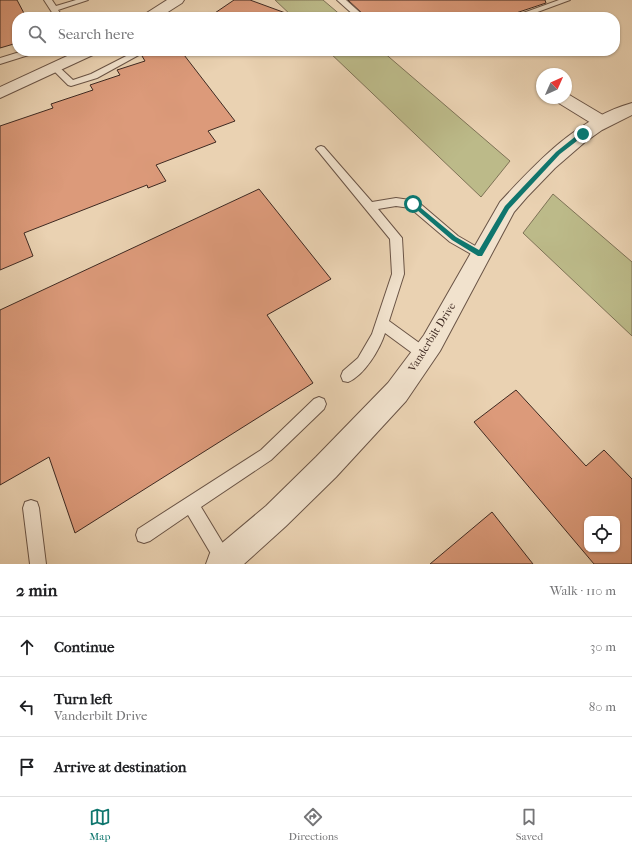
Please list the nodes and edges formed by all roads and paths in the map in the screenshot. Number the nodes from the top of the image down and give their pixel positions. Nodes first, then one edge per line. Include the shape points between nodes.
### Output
1 (48, 0) edge
2 (84, 0) edge
3 (177, 0) edge
4 (341, 0) edge
5 (564, 0) edge
6 (54, 9) junction
7 (56, 12) edge
8 (158, 12) edge
9 (355, 12) edge
10 (530, 12) edge
11 (16, 56) edge
12 (77, 56) edge
13 (132, 56) edge
14 (0, 61) edge
15 (55, 68) junction
16 (0, 93) edge
17 (572, 103) edge
18 (632, 109) edge
19 (602, 122) junction
20 (321, 149) dead end
21 (369, 206) junction
22 (480, 254) junction
23 (382, 323) junction
24 (424, 354) junction
25 (348, 376) dead end
26 (319, 404) dead end
27 (191, 505) junction
28 (31, 508) dead end
29 (144, 535) dead end
30 (224, 563) edge
31 (38, 564) edge

1 - 6 lane
2 - 6 lane
3 - 8 street
4 - 9 lane
5 - 10 lane
6 - 7 lane
11 - 14 lane
12 - 15 street
13 - 15 lane via 94,76 71,83
15 - 16 street
17 - 19 street
18 - 19 street, Vanderbilt Drive
19 - 22 street, Vanderbilt Drive via 558,153 522,190 507,208
20 - 21 lane
21 - 22 lane via 396,202 413,204 454,239
21 - 23 lane via 396,238 398,274
22 - 24 street, Vanderbilt Drive
23 - 24 lane
23 - 25 lane via 378,336 363,362
24 - 30 street, Vanderbilt Drive via 396,392 326,467
26 - 27 lane via 266,455
27 - 29 lane
27 - 30 lane
28 - 31 lane

